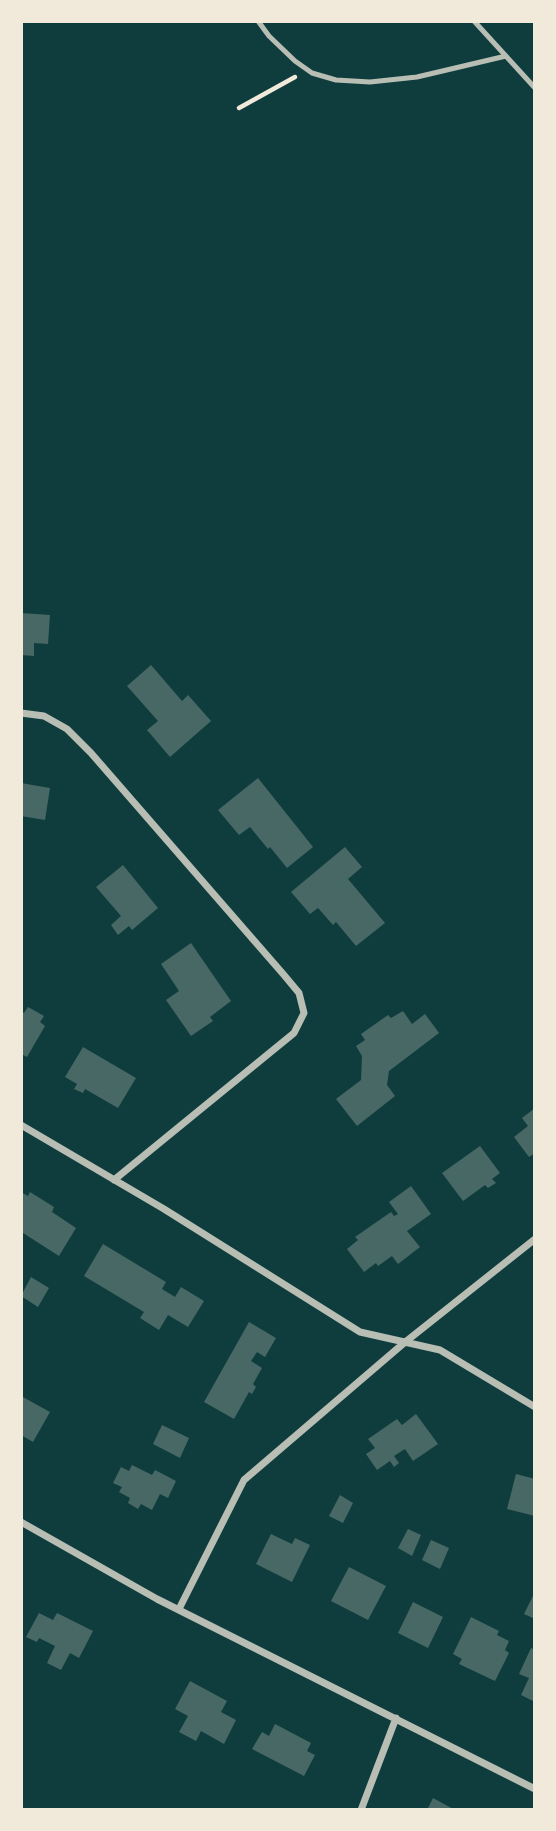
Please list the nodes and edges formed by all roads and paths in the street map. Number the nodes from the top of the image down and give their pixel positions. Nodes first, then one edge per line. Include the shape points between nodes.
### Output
1 (258, 21) edge
2 (474, 21) edge
3 (506, 56) junction
4 (286, 83) dead end
5 (535, 88) edge
6 (239, 108) dead end
7 (21, 713) edge
8 (21, 1125) edge
9 (114, 1180) junction
10 (535, 1239) edge
11 (404, 1343) junction
12 (535, 1407) edge
13 (21, 1522) edge
14 (179, 1609) junction
15 (396, 1718) junction
16 (535, 1788) edge
17 (361, 1810) edge

1 - 3 lane via 295,61 312,73 335,80 417,77
2 - 3 lane
3 - 5 lane
4 - 6 path
7 - 9 street via 44,716 91,753 299,993 304,1013 294,1033
8 - 9 street
9 - 11 street via 360,1332
10 - 11 street
11 - 12 street via 440,1350
11 - 14 street via 244,1480
13 - 14 street
14 - 15 street
15 - 16 street
15 - 17 street

